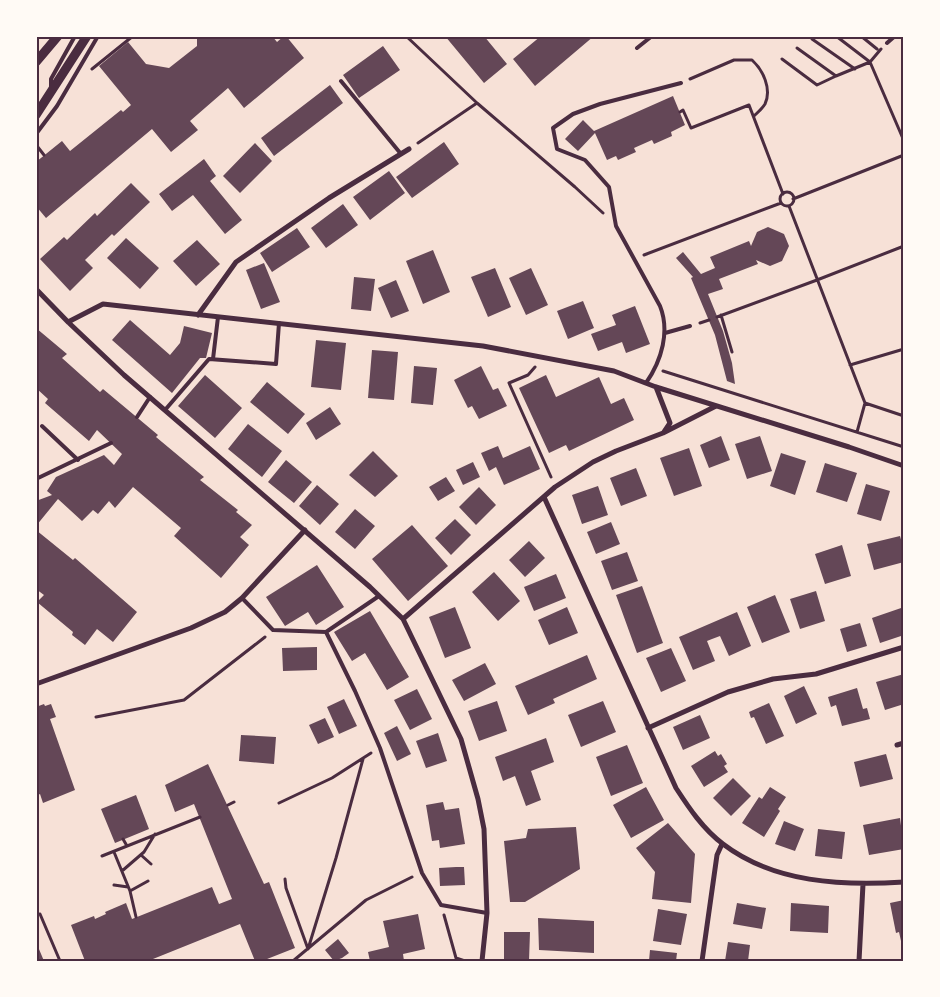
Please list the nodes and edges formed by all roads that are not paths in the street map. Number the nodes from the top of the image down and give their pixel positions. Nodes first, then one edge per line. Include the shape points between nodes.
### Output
1 (58, 36) edge
2 (75, 36) edge
3 (87, 36) edge
4 (98, 36) edge
5 (652, 36) edge
6 (895, 36) edge
7 (887, 43) road end
8 (637, 48) dead end
9 (36, 62) edge
10 (341, 81) dead end
11 (681, 83) road end
12 (52, 92) junction
13 (36, 115) edge
14 (36, 134) edge
15 (409, 149) road end
16 (401, 154) junction
17 (36, 290) edge
18 (198, 315) junction
19 (218, 317) junction
20 (68, 322) junction
21 (279, 323) junction
22 (690, 326) dead end
23 (665, 334) junction
24 (213, 359) junction
25 (646, 382) junction
26 (656, 387) junction
27 (150, 397) junction
28 (716, 406) junction
29 (165, 410) junction
30 (137, 417) dead end
31 (42, 426) dead end
32 (663, 433) junction
33 (111, 443) dead end
34 (78, 460) junction
35 (904, 466) edge
36 (36, 479) edge
37 (544, 497) junction
38 (305, 530) junction
39 (379, 596) junction
40 (242, 598) junction
41 (403, 619) junction
42 (326, 632) junction
43 (904, 647) edge
44 (36, 684) edge
45 (648, 728) junction
46 (904, 743) edge
47 (897, 745) dead end
48 (722, 844) junction
49 (904, 882) edge
50 (863, 884) junction
51 (487, 913) junction
52 (482, 961) edge
53 (702, 961) edge
54 (859, 961) edge

1 - 9 street
2 - 12 lane via 51,79
3 - 12 street
4 - 14 lane via 57,106
5 - 8 lane
6 - 7 lane
10 - 16 lane
11 - 23 lane via 600,104 572,114 553,128 557,149 585,160 609,187 616,226 660,306 665,318
12 - 13 street
15 - 16 street
16 - 18 street via 329,198 236,262
17 - 20 street
18 - 19 street
18 - 20 street via 102,304
19 - 21 street
19 - 24 lane
20 - 27 street
21 - 24 lane via 276,364
21 - 25 street via 483,346 614,372
22 - 23 lane
23 - 25 lane via 656,369
24 - 29 lane via 209,359
25 - 26 street
26 - 28 street
26 - 32 street via 670,423
27 - 29 street
27 - 30 lane
28 - 32 street
28 - 35 street
29 - 38 street
31 - 34 lane
32 - 37 street via 593,462
33 - 34 lane
34 - 36 lane
37 - 41 street
37 - 45 street
38 - 39 street
38 - 40 street
39 - 41 street
39 - 42 lane
40 - 42 lane via 273,630
40 - 44 street via 225,612 191,628
41 - 51 street via 464,747 484,829
42 - 51 lane via 380,748 422,873 441,905
43 - 45 street via 816,674 773,679 728,692
45 - 48 street via 676,788 696,818
46 - 47 street
48 - 50 street via 777,871 819,881
48 - 53 street via 717,855
49 - 50 street
50 - 54 street
51 - 52 street

